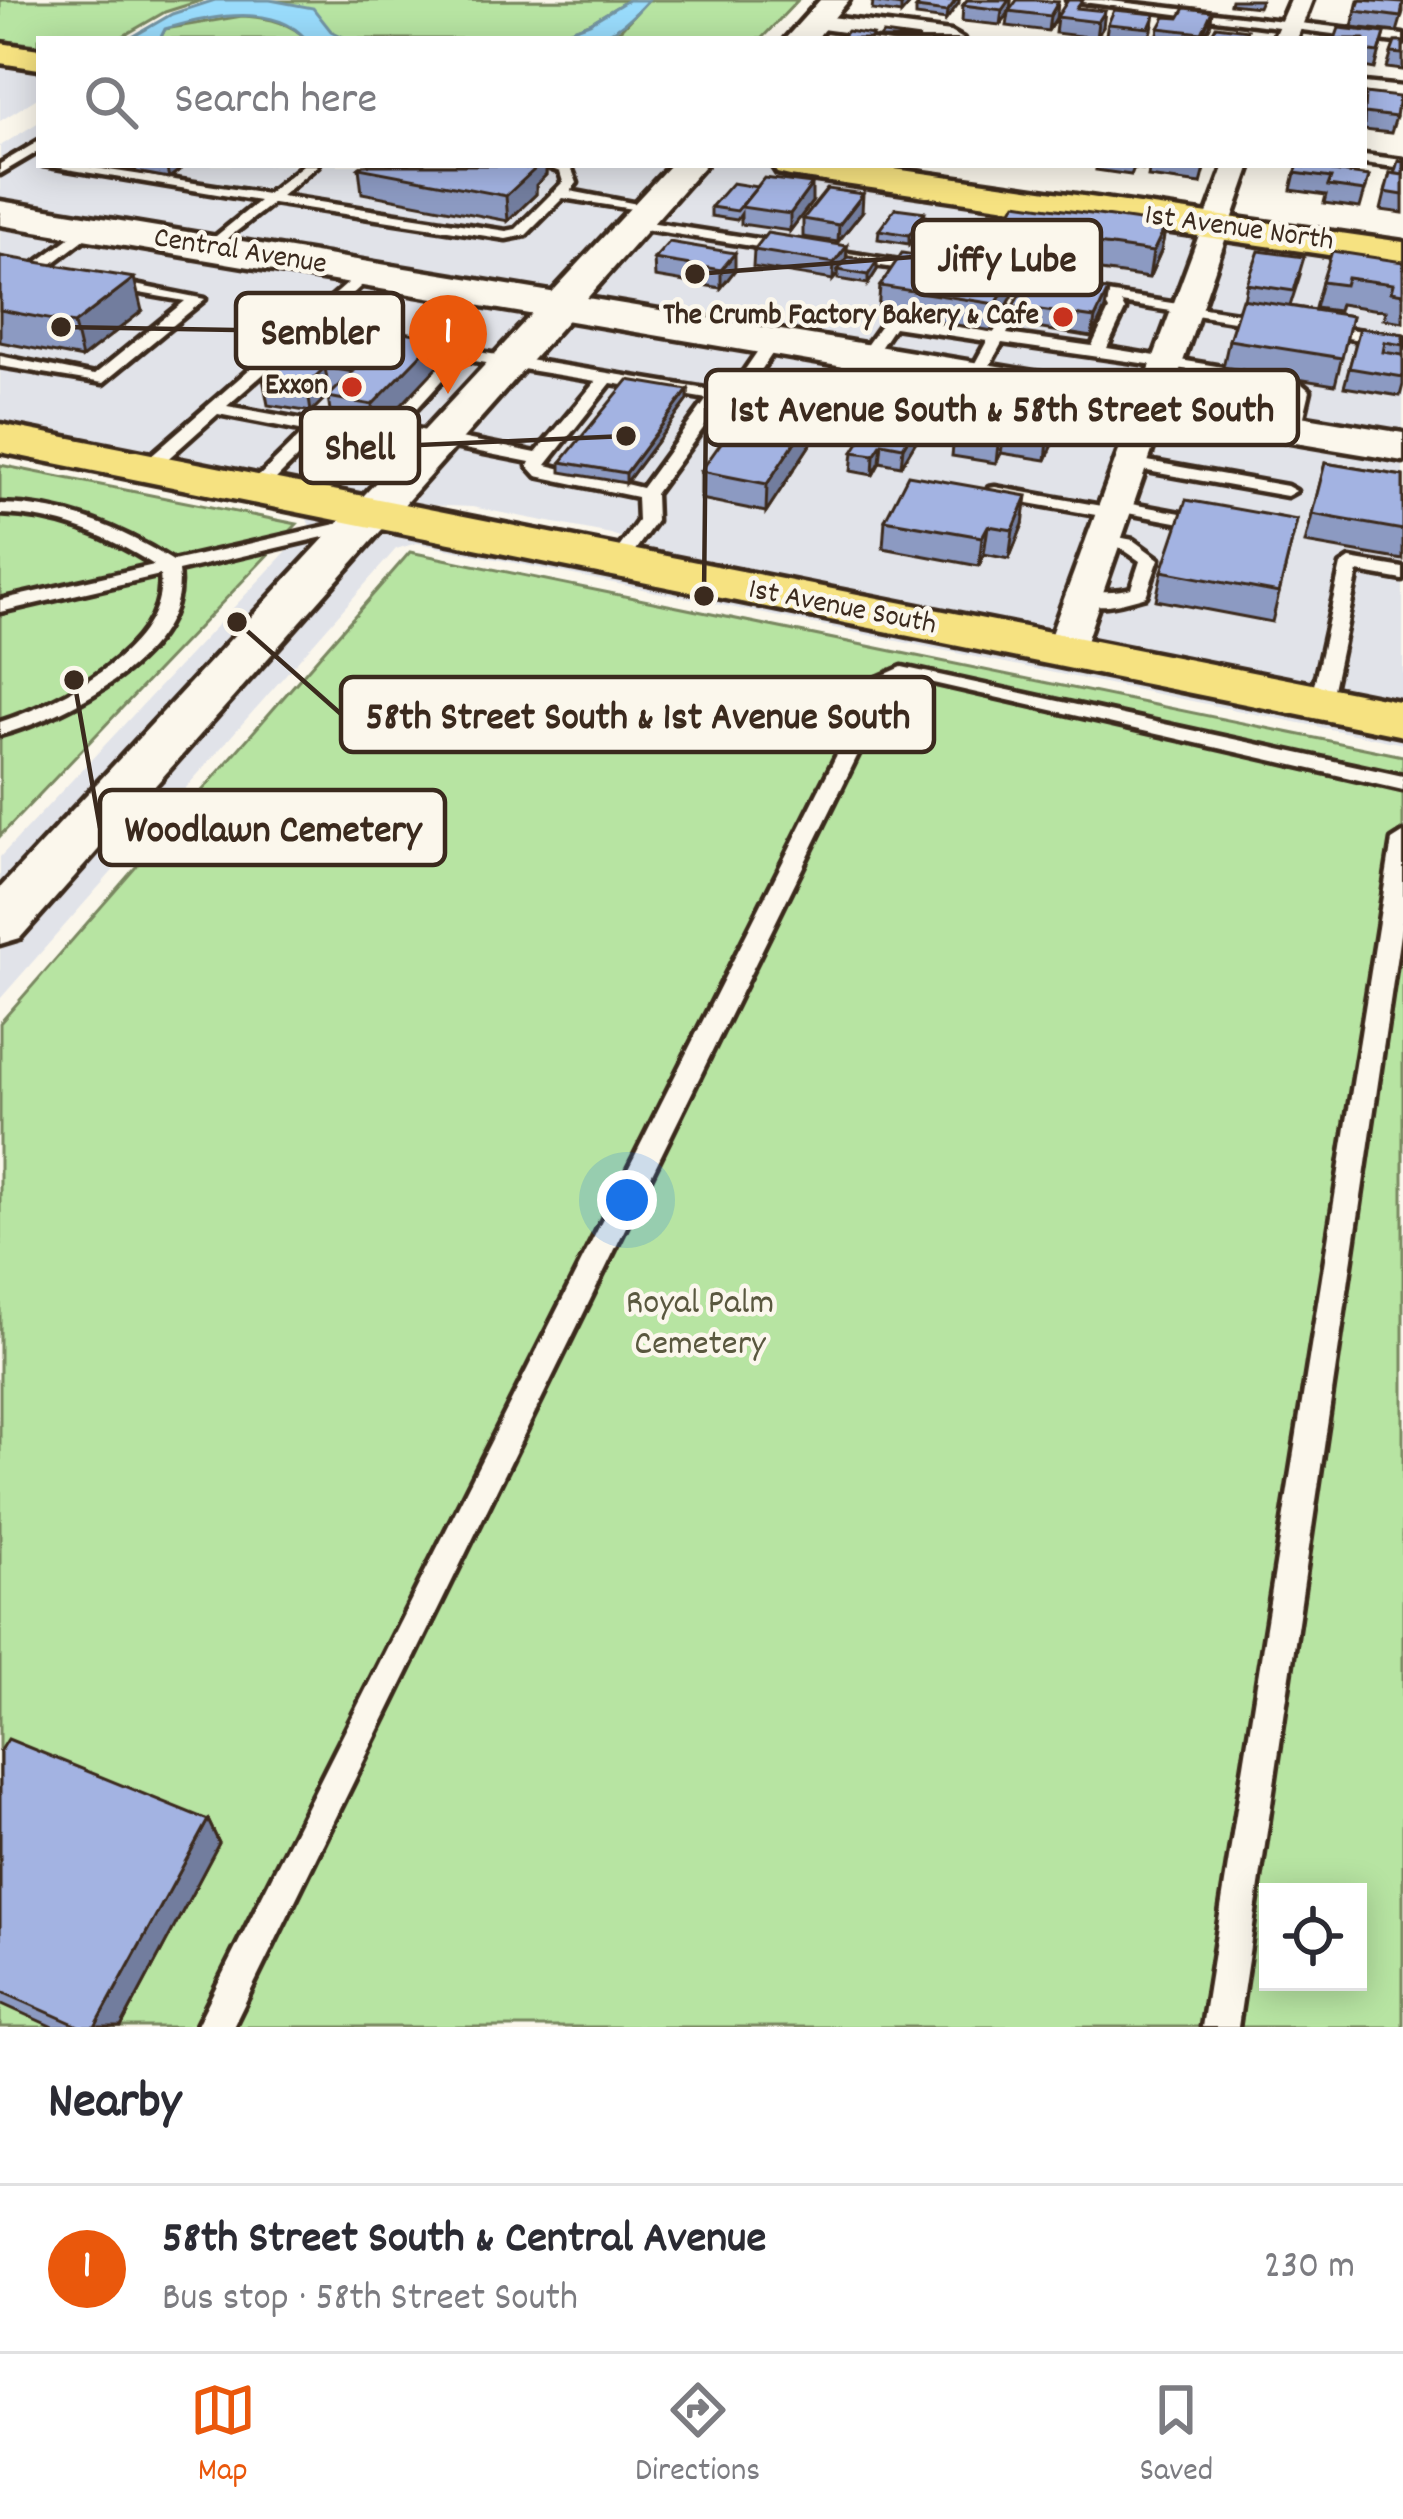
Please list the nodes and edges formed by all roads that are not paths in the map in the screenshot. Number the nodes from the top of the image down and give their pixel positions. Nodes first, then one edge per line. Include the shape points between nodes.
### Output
1 (1073, 0) edge
2 (1301, 0) edge
3 (817, 20) edge
4 (1288, 32) edge
5 (930, 36) edge
6 (1354, 36) edge
7 (1367, 37) edge
8 (1403, 39) edge
9 (0, 53) edge
10 (36, 59) edge
11 (1367, 90) edge
12 (1403, 95) edge
13 (36, 147) edge
14 (1367, 159) edge
15 (16, 160) junction
16 (36, 163) edge
17 (1403, 164) edge
18 (69, 168) edge
19 (307, 168) edge
20 (555, 168) edge
21 (685, 168) edge
22 (811, 168) edge
23 (1237, 168) edge
24 (0, 170) edge
25 (559, 194) junction
26 (268, 200) junction
27 (0, 213) edge
28 (643, 216) junction
29 (1216, 227) junction
30 (92, 228) junction
31 (210, 248) junction
32 (1403, 254) edge
33 (934, 270) edge
34 (367, 274) junction
35 (957, 274) edge
36 (58, 275) edge
37 (81, 279) edge
38 (1025, 284) junction
39 (472, 291) junction
40 (1109, 297) junction
41 (563, 307) junction
42 (1186, 309) junction
43 (1273, 322) edge
44 (1295, 326) edge
45 (306, 329) junction
46 (772, 342) junction
47 (1403, 342) edge
48 (390, 343) junction
49 (418, 348) junction
50 (1096, 352) junction
51 (458, 355) junction
52 (987, 357) junction
53 (374, 360) edge
54 (1168, 360) junction
55 (0, 361) edge
56 (511, 363) junction
57 (605, 380) junction
58 (739, 391) junction
59 (718, 396) junction
60 (1152, 405) junction
61 (829, 407) dead end
62 (215, 409) junction
63 (317, 422) junction
64 (389, 429) junction
65 (1293, 429) junction
66 (0, 438) edge
67 (441, 440) junction
68 (1395, 451) edge
69 (540, 459) junction
70 (1131, 463) junction
71 (147, 468) junction
72 (966, 486) edge
73 (255, 490) junction
74 (1287, 491) dead end
75 (646, 494) junction
76 (0, 509) edge
77 (369, 518) junction
78 (1111, 520) junction
79 (1229, 527) edge
80 (626, 552) junction
81 (167, 566) junction
82 (1403, 574) edge
83 (703, 581) junction
84 (1082, 598) junction
85 (0, 606) edge
86 (1063, 653) junction
87 (1320, 703) junction
88 (1403, 719) edge
89 (0, 729) edge
90 (1403, 783) edge
91 (1403, 840) edge
92 (0, 924) edge
93 (214, 2027) edge
94 (1220, 2027) edge

1 - 4 lane
2 - 4 street
3 - 5 street
4 - 6 lane
7 - 8 lane
9 - 10 main road
11 - 12 street
13 - 15 lane
14 - 17 lane
15 - 16 lane
15 - 24 lane
18 - 26 lane
19 - 26 lane
20 - 25 lane via 570,175
21 - 28 street
22 - 29 main road, 1st Avenue North
23 - 29 street
25 - 26 lane via 521,232 506,235
25 - 28 lane
26 - 31 lane
27 - 30 main road, Central Avenue
28 - 33 lane
28 - 41 street
29 - 32 main road, 1st Avenue North
29 - 42 street
30 - 31 main road, Central Avenue
30 - 36 lane via 26,269
31 - 34 main road, Central Avenue
34 - 39 main road, Central Avenue
34 - 45 lane
35 - 38 lane
37 - 55 lane via 197,299 98,380
38 - 40 lane
38 - 52 lane
39 - 41 main road, Central Avenue
39 - 49 lane
40 - 42 lane
40 - 50 lane via 1117,310
41 - 46 main road, Central Avenue
41 - 56 street
42 - 43 lane
42 - 54 street
44 - 47 lane
45 - 48 lane
45 - 62 lane
46 - 52 main road, Central Avenue via 866,357
46 - 58 lane
48 - 49 lane
48 - 53 lane
49 - 51 lane
50 - 52 lane
50 - 54 lane
51 - 56 lane
51 - 64 lane
52 - 60 main road, Central Avenue
54 - 60 street
54 - 65 lane via 1290,382 1302,392
56 - 57 lane
56 - 67 street
57 - 59 lane
57 - 69 lane
58 - 59 lane
58 - 61 lane
59 - 75 lane
60 - 65 main road, Central Avenue
60 - 70 street
62 - 63 lane
62 - 71 lane
63 - 64 lane via 381,439
63 - 73 lane
64 - 67 lane
65 - 68 main road, Central Avenue
66 - 71 main road, 1st Avenue South
67 - 69 lane
67 - 77 street
69 - 75 lane via 542,472
70 - 74 lane
70 - 78 street
71 - 73 main road, 1st Avenue South
72 - 78 lane
73 - 77 main road, 1st Avenue South
75 - 80 lane via 646,521
76 - 81 lane via 86,522
77 - 80 lane via 464,517
77 - 81 lane
77 - 83 main road, 1st Avenue South
77 - 92 street
78 - 79 lane
78 - 84 street
78 - 84 lane via 1150,559 1144,579 1139,592
80 - 83 lane
81 - 85 lane
81 - 89 lane via 171,601 146,640 99,681 33,721
82 - 87 lane via 1350,565
83 - 86 main road, 1st Avenue South
84 - 86 street
86 - 87 main road, 1st Avenue South
87 - 88 main road, 1st Avenue South
90 - 93 lane via 920,674 885,679
91 - 94 lane

